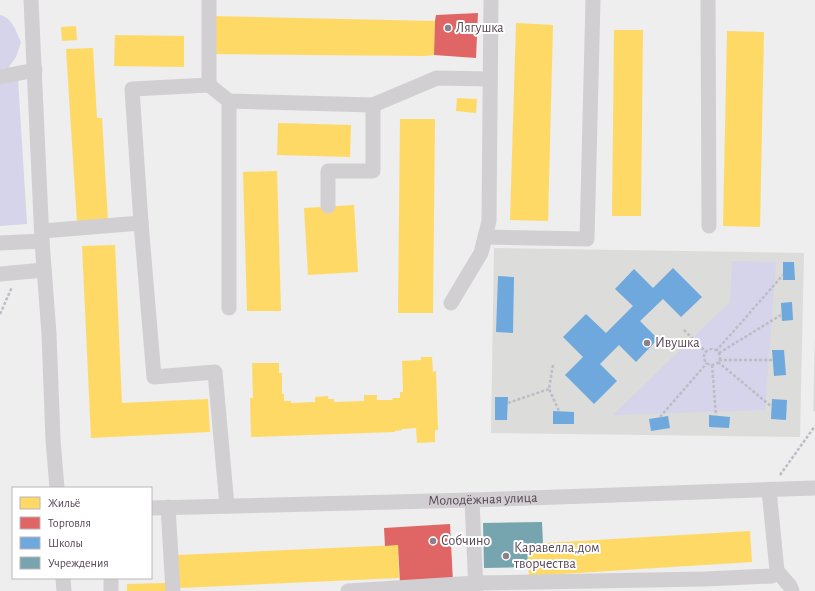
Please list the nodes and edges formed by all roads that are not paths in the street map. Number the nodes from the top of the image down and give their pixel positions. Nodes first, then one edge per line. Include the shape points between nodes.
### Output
1 (31, 0) edge
2 (209, 0) edge
3 (490, 0) edge
4 (593, 0) edge
5 (708, 0) edge
6 (35, 70) junction
7 (0, 77) edge
8 (490, 79) junction
9 (210, 85) junction
10 (229, 101) junction
11 (373, 104) junction
12 (328, 206) dead end
13 (141, 222) junction
14 (709, 226) dead end
15 (42, 236) junction
16 (485, 237) junction
17 (0, 243) edge
18 (44, 270) junction
19 (0, 274) edge
20 (451, 303) dead end
21 (229, 308) dead end
22 (59, 487) edge
23 (815, 488) edge
24 (769, 490) junction
25 (472, 500) junction
26 (227, 506) junction
27 (168, 507) junction
28 (152, 508) edge
29 (778, 571) junction
30 (63, 579) edge
31 (111, 579) edge
32 (706, 585) edge
33 (476, 587) edge
34 (444, 588) edge
35 (64, 591) edge
36 (111, 591) edge
37 (173, 591) edge
38 (348, 591) edge
39 (366, 591) edge
40 (792, 591) edge

1 - 6 street
2 - 9 street
3 - 8 street
4 - 16 street via 587,239
5 - 14 street
6 - 7 street
6 - 15 street
8 - 11 street via 437,78
8 - 16 street via 489,221
9 - 10 street
9 - 13 street via 132,89
10 - 11 street
10 - 21 street
11 - 12 street via 373,171 328,171
13 - 15 street
13 - 26 street via 154,377 215,372
15 - 17 street
15 - 18 street
16 - 20 street via 481,253
18 - 19 street
18 - 22 street via 53,440
23 - 24 street, Молодёжная улица
24 - 25 street, Молодёжная улица
24 - 29 street
25 - 26 street, Молодёжная улица
25 - 33 street
26 - 27 street, Молодёжная улица
27 - 28 street, Молодёжная улица
27 - 37 street
29 - 32 street via 772,576
29 - 40 street
30 - 35 street
31 - 36 street
32 - 33 street
33 - 34 street
34 - 39 street
38 - 39 street

